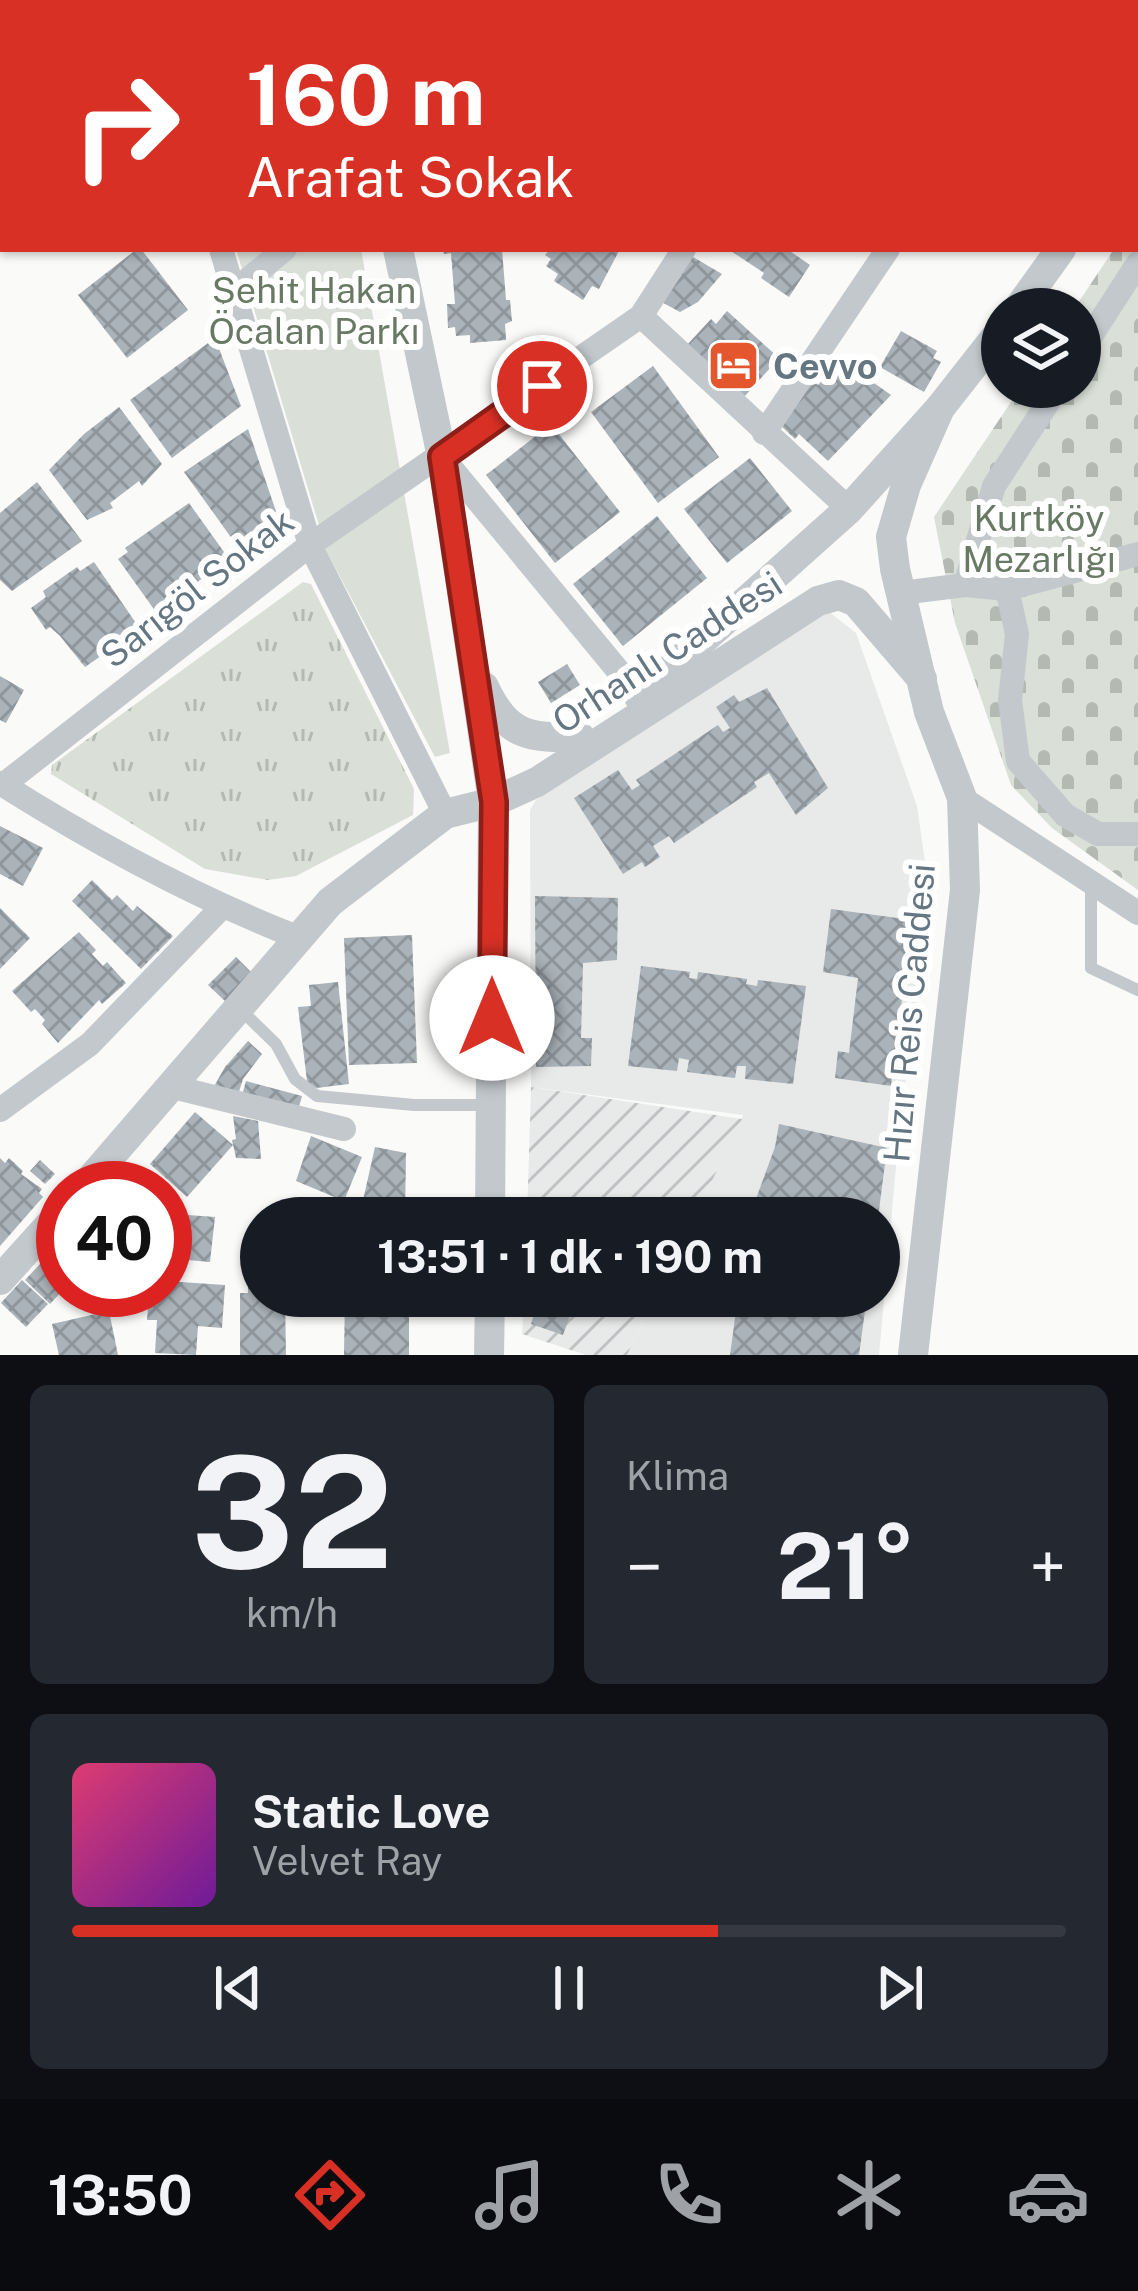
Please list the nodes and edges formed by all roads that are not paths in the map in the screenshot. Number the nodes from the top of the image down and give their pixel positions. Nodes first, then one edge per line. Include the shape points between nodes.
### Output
1 (222, 252) edge
2 (281, 252) edge
3 (399, 252) edge
4 (682, 252) edge
5 (886, 252) edge
6 (1059, 252) edge
7 (1138, 263) edge
8 (1033, 288) edge
9 (235, 290) junction
10 (641, 316) junction
11 (1101, 320) edge
12 (981, 356) edge
13 (940, 408) junction
14 (1044, 408) edge
15 (764, 433) junction
16 (442, 457) junction
17 (849, 509) junction
18 (310, 544) junction
19 (1138, 554) edge
20 (965, 585) junction
21 (1007, 589) junction
22 (901, 593) junction
23 (473, 666) junction
24 (922, 680) junction
25 (639, 696) junction
26 (580, 736) junction
27 (2, 784) edge
28 (962, 798) junction
29 (494, 802) junction
30 (446, 814) junction
31 (1138, 834) edge
32 (1091, 885) junction
33 (222, 908) junction
34 (1138, 914) edge
35 (296, 937) junction
36 (1138, 990) edge
37 (238, 1007) junction
38 (173, 1087) junction
39 (491, 1105) junction
40 (0, 1110) edge
41 (344, 1129) dead end
42 (107, 1161) edge
43 (490, 1197) edge
44 (36, 1240) edge
45 (0, 1280) edge
46 (490, 1317) edge
47 (489, 1355) edge
48 (913, 1355) edge

1 - 9 street
2 - 9 street
3 - 16 street
4 - 10 street
5 - 15 street
6 - 8 street
7 - 11 street
9 - 18 street
10 - 15 street
10 - 16 street, Sarıgöl Sokak
12 - 13 street
13 - 17 street
13 - 22 street, Hızır Reis Caddesi via 891,537
14 - 20 street via 994,486
15 - 17 street
16 - 18 street, Sarıgöl Sokak
16 - 23 street
16 - 25 street
17 - 25 street
18 - 27 street, Sarıgöl Sokak
18 - 30 street
19 - 21 street
20 - 21 street
20 - 22 street
21 - 31 street via 1017,634 1010,700 1018,761 1065,815 1098,834
22 - 24 street, Hızır Reis Caddesi
23 - 26 street via 496,713 514,728 535,738
23 - 29 street
24 - 28 street, Hızır Reis Caddesi
24 - 29 street, Orhanlı Caddesi via 856,602 818,601
25 - 26 street
26 - 29 street via 526,769
27 - 33 street
28 - 32 street
28 - 48 street, Hızır Reis Caddesi via 962,933
29 - 30 street, Orhanlı Caddesi
29 - 39 street
30 - 35 street, Orhanlı Caddesi
32 - 34 street
32 - 36 lane via 1091,968
33 - 35 street
33 - 40 street via 90,1045
35 - 37 street, Orhanlı Caddesi
37 - 38 street, Orhanlı Caddesi
37 - 39 lane via 317,1096
38 - 41 street
38 - 42 street, Orhanlı Caddesi
39 - 43 street
44 - 45 street
46 - 47 street

